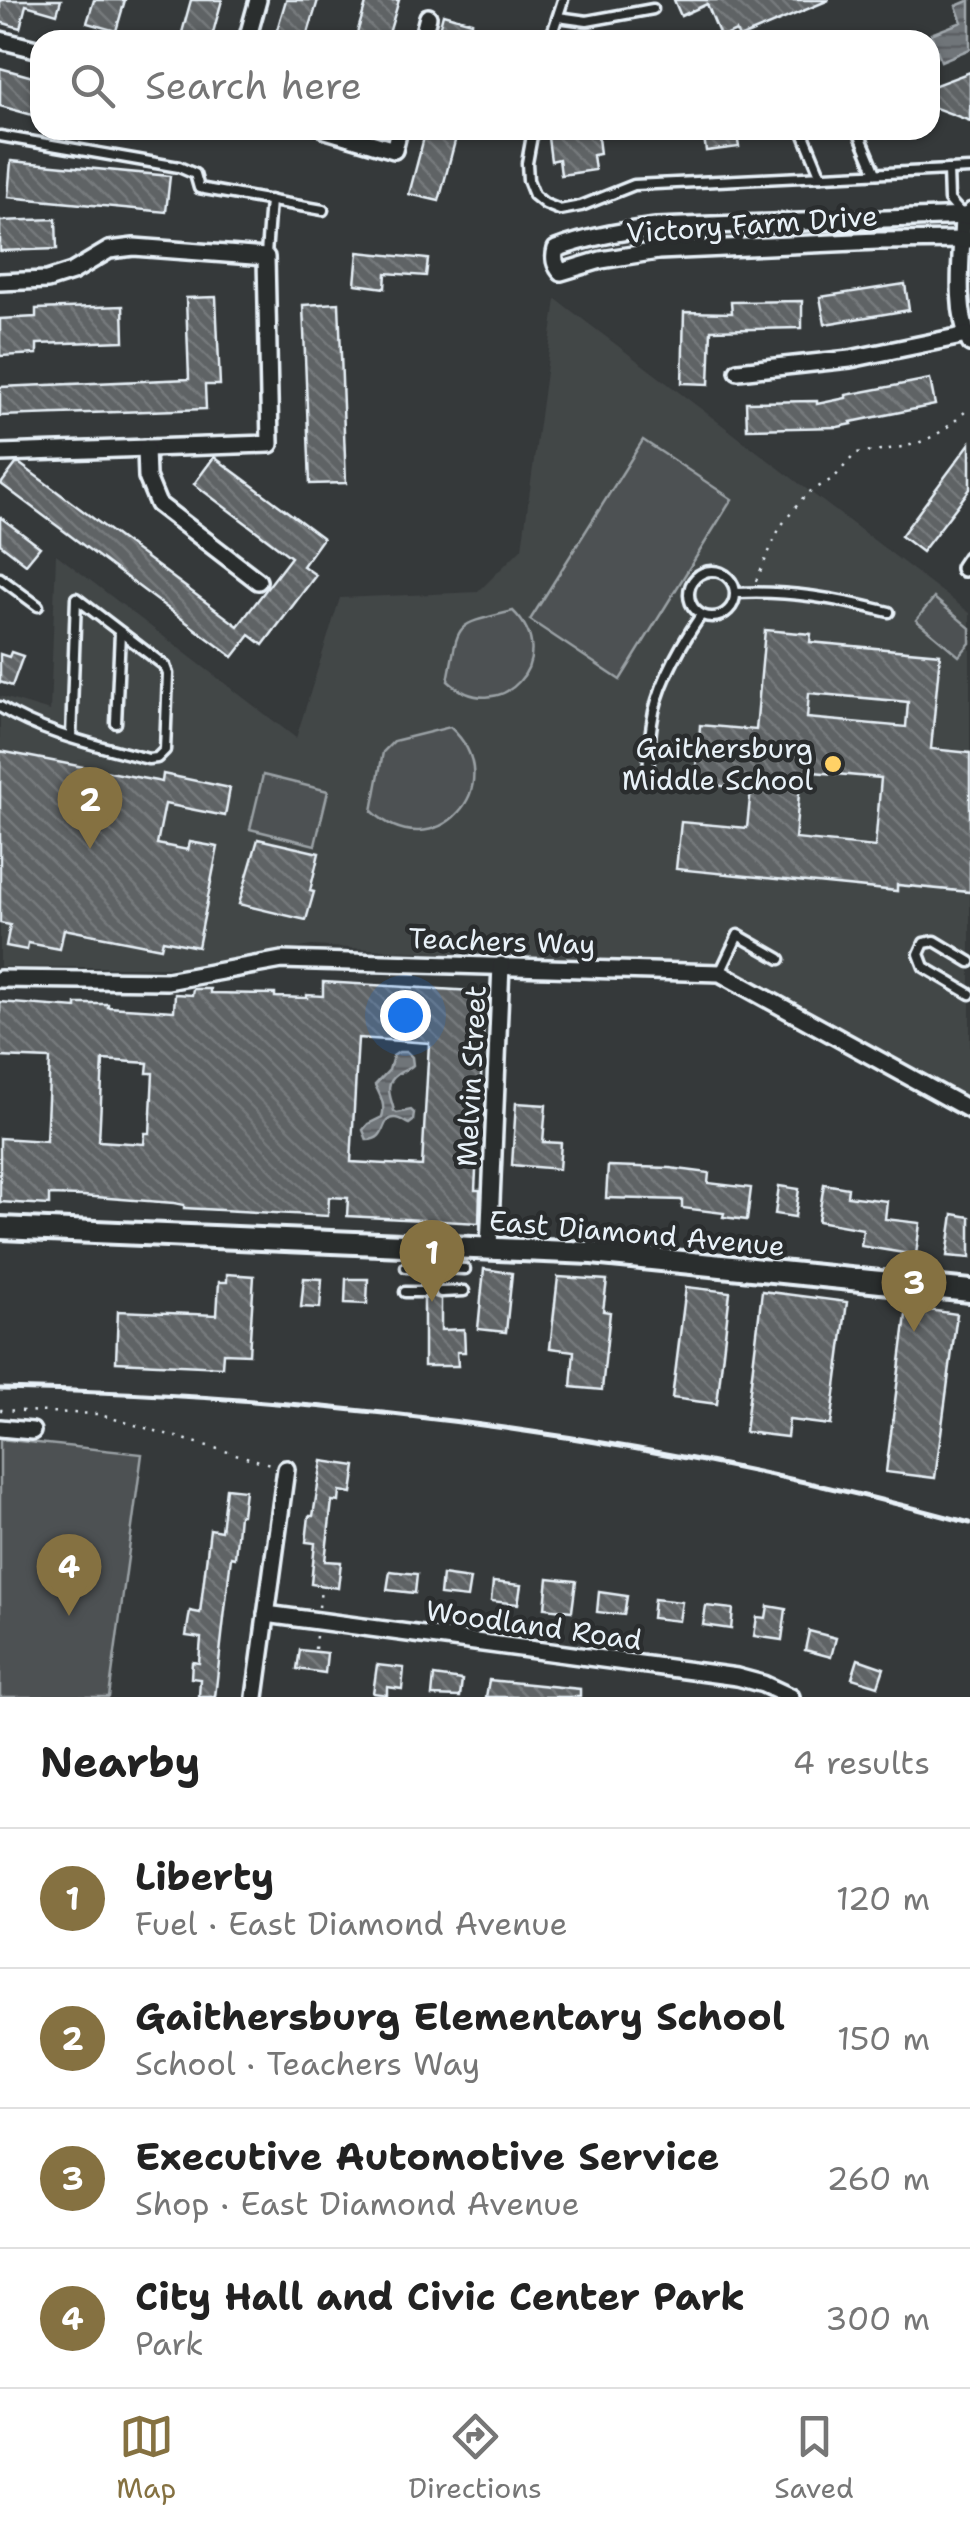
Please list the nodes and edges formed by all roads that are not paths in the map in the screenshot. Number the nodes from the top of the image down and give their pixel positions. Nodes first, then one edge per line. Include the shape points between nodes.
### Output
1 (258, 0) edge
2 (563, 0) edge
3 (653, 8) dead end
4 (428, 17) dead end
5 (558, 17) junction
6 (250, 30) edge
7 (425, 30) edge
8 (553, 30) edge
9 (0, 40) edge
10 (30, 48) edge
11 (0, 136) edge
12 (360, 140) edge
13 (396, 140) edge
14 (531, 140) edge
15 (806, 140) edge
16 (862, 140) edge
17 (970, 169) edge
18 (948, 170) junction
19 (876, 173) junction
20 (821, 176) junction
21 (270, 200) junction
22 (323, 210) dead end
23 (968, 213) edge
24 (656, 227) junction
25 (966, 240) edge
26 (658, 250) junction
27 (266, 257) junction
28 (0, 282) edge
29 (968, 339) edge
30 (738, 371) dead end
31 (146, 448) junction
32 (0, 453) edge
33 (0, 578) edge
34 (258, 581) dead end
35 (736, 593) junction
36 (38, 606) dead end
37 (889, 612) dead end
38 (701, 615) junction
39 (120, 632) junction
40 (0, 707) edge
41 (116, 722) dead end
42 (72, 738) junction
43 (648, 778) dead end
44 (780, 959) dead end
45 (970, 962) edge
46 (501, 965) junction
47 (720, 973) junction
48 (0, 979) edge
49 (970, 994) edge
50 (970, 1110) edge
51 (0, 1228) edge
52 (489, 1248) junction
53 (406, 1267) dead end
54 (466, 1269) dead end
55 (464, 1291) dead end
56 (970, 1291) edge
57 (405, 1292) dead end
58 (424, 1292) dead end
59 (440, 1292) dead end
60 (0, 1428) edge
61 (32, 1430) dead end
62 (286, 1468) road end
63 (266, 1614) junction
64 (255, 1697) edge
65 (792, 1697) edge

1 - 6 street
2 - 5 lane
3 - 5 lane via 586,21
4 - 7 street
5 - 8 lane
9 - 10 street
11 - 21 lane via 179,168 195,174 199,188
12 - 13 street via 394,150
14 - 20 lane via 528,180 534,194 560,210 634,185
15 - 20 lane
16 - 19 lane
17 - 18 lane
18 - 19 lane
18 - 23 lane via 949,200
19 - 20 lane
21 - 22 lane
21 - 27 lane
23 - 24 street, Victory Farm Drive
23 - 25 street
24 - 26 lane
24 - 26 street, Victory Farm Drive via 572,243 556,249 554,262 561,272
25 - 26 street, Victory Farm Drive
25 - 29 street via 961,290
27 - 28 street via 134,247 109,250 47,280
27 - 31 street via 270,444
29 - 30 street
31 - 32 street
31 - 34 street via 147,477 158,504
33 - 36 lane
35 - 37 lane via 798,593
35 - 38 lane via 728,612
35 - 38 lane via 722,572 700,573 688,597
38 - 43 lane via 660,693
39 - 41 lane
39 - 42 lane via 76,598
39 - 42 lane via 165,666 165,750 148,759
40 - 42 lane
44 - 47 lane via 738,935
45 - 49 lane via 935,942 919,954 924,966
46 - 47 street, Teachers Way
46 - 48 street, Teachers Way via 282,960 167,981
46 - 52 street, Melvin Street
47 - 50 street, Teachers Way
51 - 52 street, East Diamond Avenue
52 - 56 street, East Diamond Avenue
53 - 54 lane
55 - 59 lane
57 - 58 lane
60 - 61 street
62 - 63 street
63 - 64 street
63 - 65 street, Woodland Road via 738,1678

